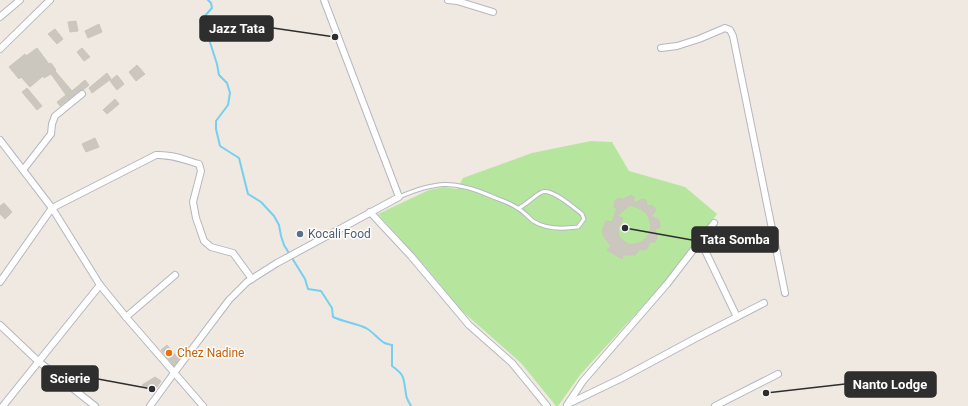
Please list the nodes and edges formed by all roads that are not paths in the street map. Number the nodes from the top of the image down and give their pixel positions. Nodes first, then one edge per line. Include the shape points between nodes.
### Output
1 (20, 0) edge
2 (50, 0) edge
3 (324, 0) edge
4 (448, 0) edge
5 (492, 12) dead end
6 (0, 17) edge
7 (661, 48) dead end
8 (0, 49) edge
9 (82, 94) dead end
10 (0, 140) edge
11 (23, 170) junction
12 (399, 197) junction
13 (52, 208) junction
14 (519, 208) junction
15 (370, 212) junction
16 (714, 223) dead end
17 (700, 240) junction
18 (175, 274) dead end
19 (252, 279) junction
20 (0, 282) edge
21 (100, 285) junction
22 (785, 293) dead end
23 (764, 303) dead end
24 (737, 316) junction
25 (126, 317) junction
26 (0, 325) edge
27 (38, 361) junction
28 (174, 373) junction
29 (778, 374) dead end
30 (566, 405) edge
31 (2, 406) edge
32 (95, 406) edge
33 (150, 406) edge
34 (203, 406) edge
35 (547, 406) edge
36 (714, 406) edge

1 - 6 street
2 - 8 street
3 - 12 street
4 - 5 street
7 - 22 street via 698,40 725,28 734,36
9 - 11 street via 55,116 51,134
10 - 11 street
11 - 13 street
12 - 14 lane via 415,190 451,184 475,189
12 - 15 street
13 - 19 street via 156,156 176,156 199,164 202,171 193,202 204,242 233,254
13 - 20 street
13 - 21 street
14 - 14 lane via 544,191 548,191 582,214 584,219 578,227 559,228 542,225 529,218
15 - 19 street
15 - 35 street via 469,325 512,363
16 - 17 street
17 - 24 street
17 - 30 street via 666,284 582,381
18 - 25 street
19 - 28 street via 229,300
21 - 25 street
21 - 27 street
23 - 24 street
24 - 30 street
25 - 28 street
26 - 27 street
27 - 31 street
27 - 32 street
28 - 33 street
28 - 34 street
29 - 36 street

